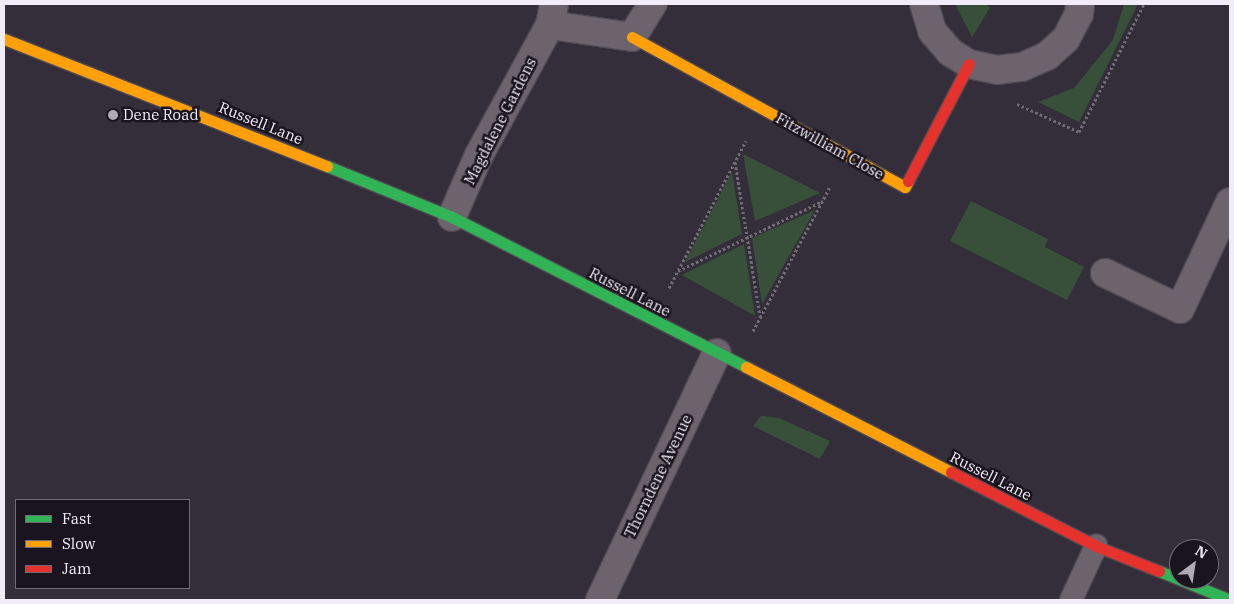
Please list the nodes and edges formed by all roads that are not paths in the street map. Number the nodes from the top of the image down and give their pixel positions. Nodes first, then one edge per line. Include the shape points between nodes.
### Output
1 (653, 4) edge
2 (924, 4) edge
3 (1080, 4) edge
4 (552, 14) edge
5 (632, 37) junction
6 (4, 40) edge
7 (969, 64) junction
8 (1230, 202) edge
9 (452, 218) junction
10 (1105, 273) dead end
11 (726, 358) junction
12 (1096, 546) junction
13 (600, 600) edge
14 (1071, 600) edge
15 (1230, 600) edge

1 - 5 street
2 - 7 street via 932,31 950,52
3 - 7 street via 1079,14 1066,39 1048,56 1014,68 997,70
4 - 5 street, Magdalene Gardens
4 - 9 street, Magdalene Gardens via 479,155
5 - 7 main road, Fitzwilliam Close via 905,187
6 - 9 main road, Russell Lane via 212,119
8 - 10 street via 1180,309
9 - 11 main road, Russell Lane
11 - 12 main road, Russell Lane
11 - 13 street, Thorndene Avenue
12 - 14 lane
12 - 15 main road, Russell Lane

